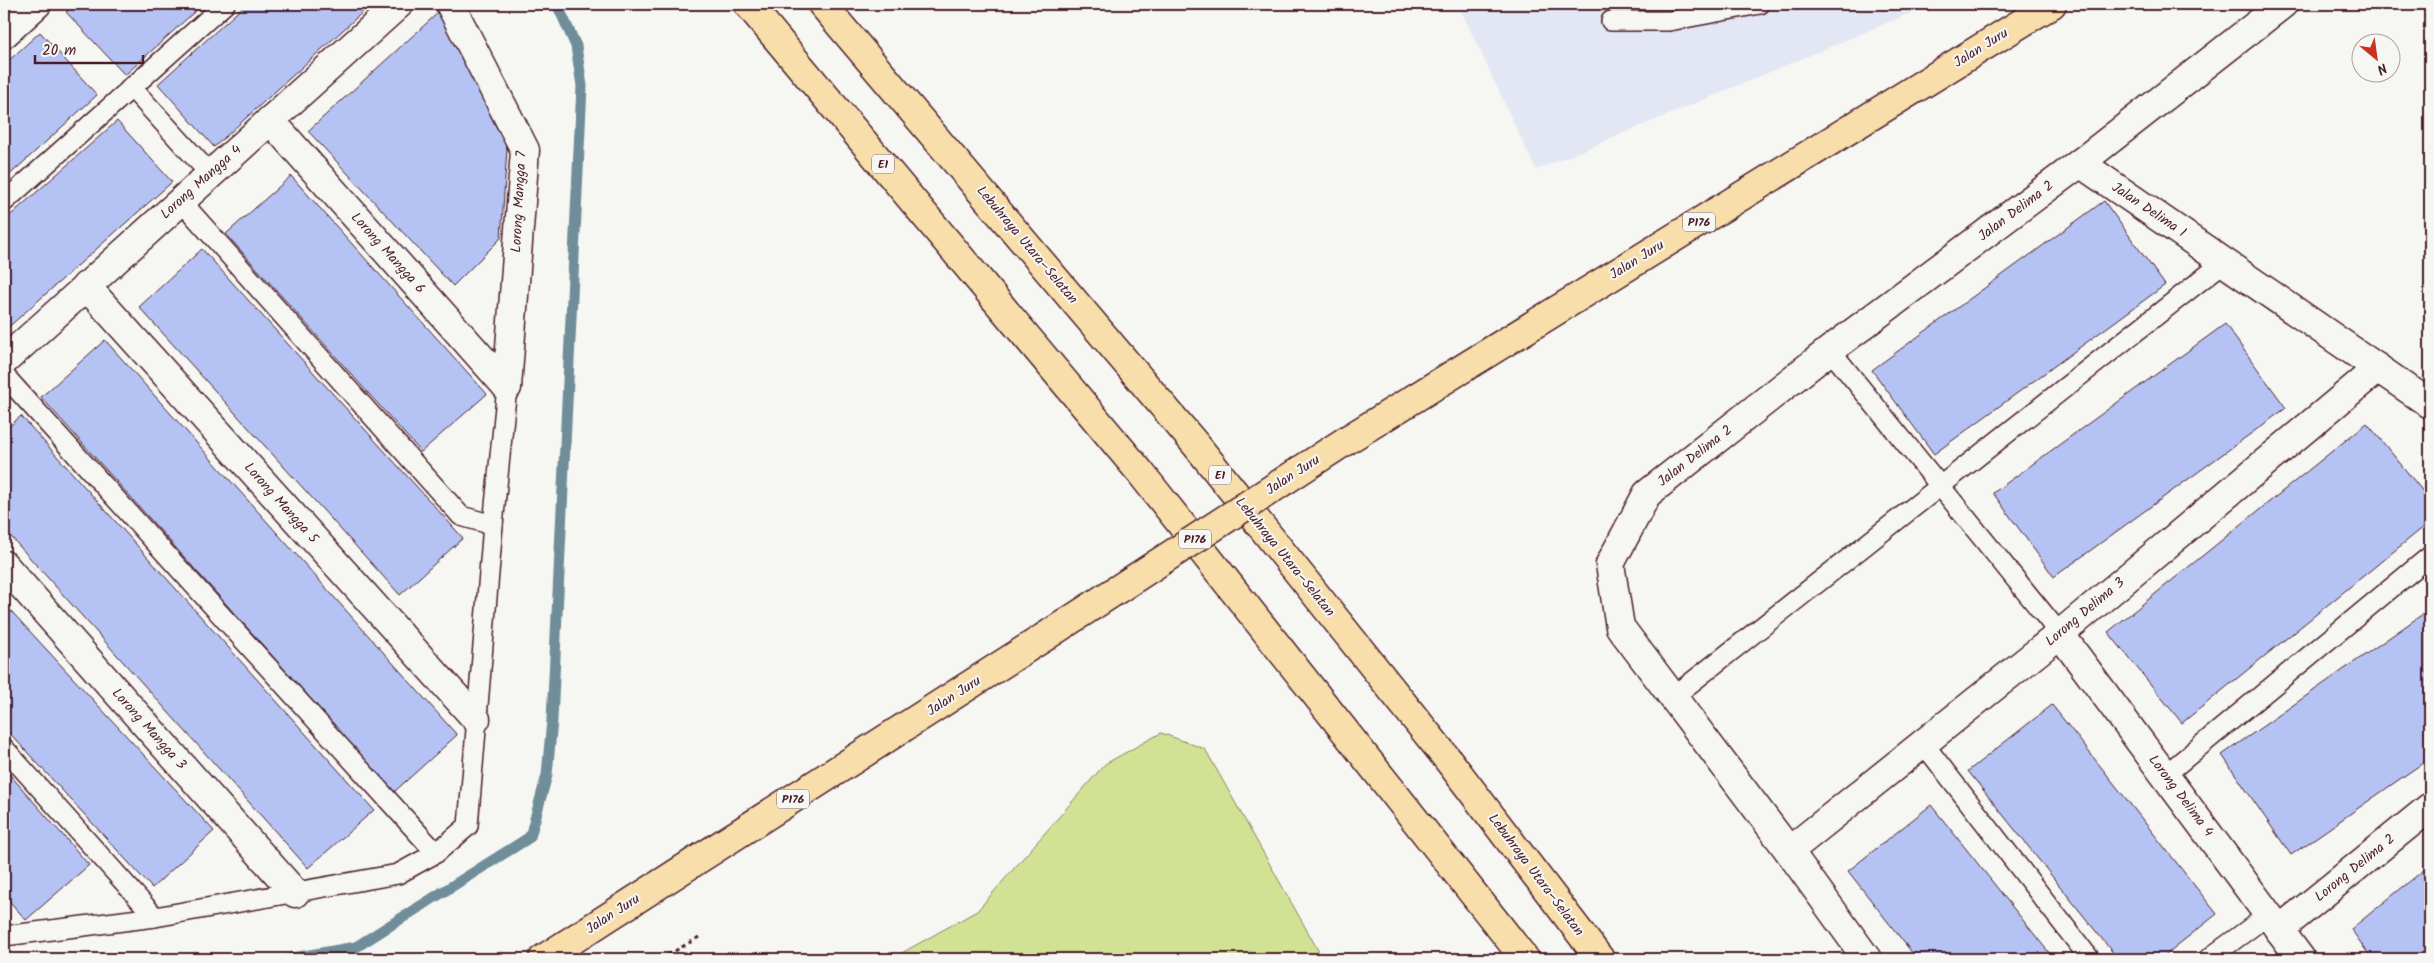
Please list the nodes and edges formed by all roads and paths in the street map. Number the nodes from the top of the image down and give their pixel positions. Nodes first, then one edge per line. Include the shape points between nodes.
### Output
1 (37, 4) edge
2 (224, 4) edge
3 (399, 4) edge
4 (450, 4) edge
5 (748, 4) edge
6 (822, 4) edge
7 (1760, 4) edge
8 (2052, 4) edge
9 (2283, 4) edge
10 (1611, 21) dead end
11 (4, 34) edge
12 (131, 87) junction
13 (270, 120) junction
14 (2080, 163) junction
15 (210, 174) junction
16 (181, 201) junction
17 (4, 202) edge
18 (2224, 262) junction
19 (86, 286) junction
20 (1830, 350) junction
21 (4, 361) edge
22 (2378, 368) junction
23 (4, 375) edge
24 (507, 387) junction
25 (2430, 404) edge
26 (1940, 486) junction
27 (492, 526) junction
28 (2430, 556) edge
29 (6, 571) edge
30 (2060, 634) junction
31 (1673, 697) junction
32 (476, 720) junction
33 (1923, 743) junction
34 (4, 748) edge
35 (2165, 775) junction
36 (2430, 807) edge
37 (1789, 851) junction
38 (436, 852) junction
39 (295, 893) junction
40 (155, 917) junction
41 (2274, 922) junction
42 (4, 936) edge
43 (699, 937) dead end
44 (542, 959) edge
45 (661, 959) edge
46 (1525, 959) edge
47 (1600, 959) edge
48 (1867, 959) edge
49 (2090, 959) edge
50 (2208, 959) edge
51 (2301, 959) edge

1 - 11 street
2 - 12 lane
3 - 13 street, Lorong Mangga 4
4 - 24 street, Lorong Mangga 7 via 525,150
5 - 46 main road, E1 via 1140,472
6 - 47 main road, Lebuhraya Utara–Selatan / E1 via 1197,446 1449,761
7 - 10 lane via 1669,21
8 - 44 main road, Jalan Juru / P176, bridge via 1347,440
9 - 14 street
12 - 15 lane
12 - 17 lane
13 - 15 street, Lorong Mangga 4
13 - 24 street, Lorong Mangga 6
14 - 18 street, Jalan Delima 1
14 - 20 street, Jalan Delima 2
15 - 16 street, Lorong Mangga 4
16 - 19 street, Lorong Mangga 4
16 - 27 lane via 460,516
18 - 22 street, Jalan Delima 1
18 - 26 lane
19 - 21 street, Lorong Mangga 4
19 - 32 street, Lorong Mangga 5
20 - 26 lane
20 - 31 street, Jalan Delima 2 via 1646,494 1610,564 1620,627
22 - 25 street, Jalan Delima 1
22 - 30 street, Lorong Delima 3
23 - 38 lane
24 - 27 lane
26 - 30 lane
26 - 31 lane
27 - 32 lane
28 - 35 lane
29 - 39 street, Lorong Mangga 3
30 - 33 street, Lorong Delima 3
30 - 35 street, Lorong Delima 4
31 - 37 street, Jalan Delima 2
32 - 38 lane via 468,826
33 - 37 street, Lorong Delima 3
33 - 49 lane
34 - 40 lane
35 - 41 street, Lorong Delima 4
36 - 41 street, Lorong Delima 2
37 - 48 street, Jalan Delima 2
38 - 39 lane via 398,874
39 - 40 lane
40 - 42 lane
41 - 50 lane
41 - 51 street, Lorong Delima 4
43 - 45 path

